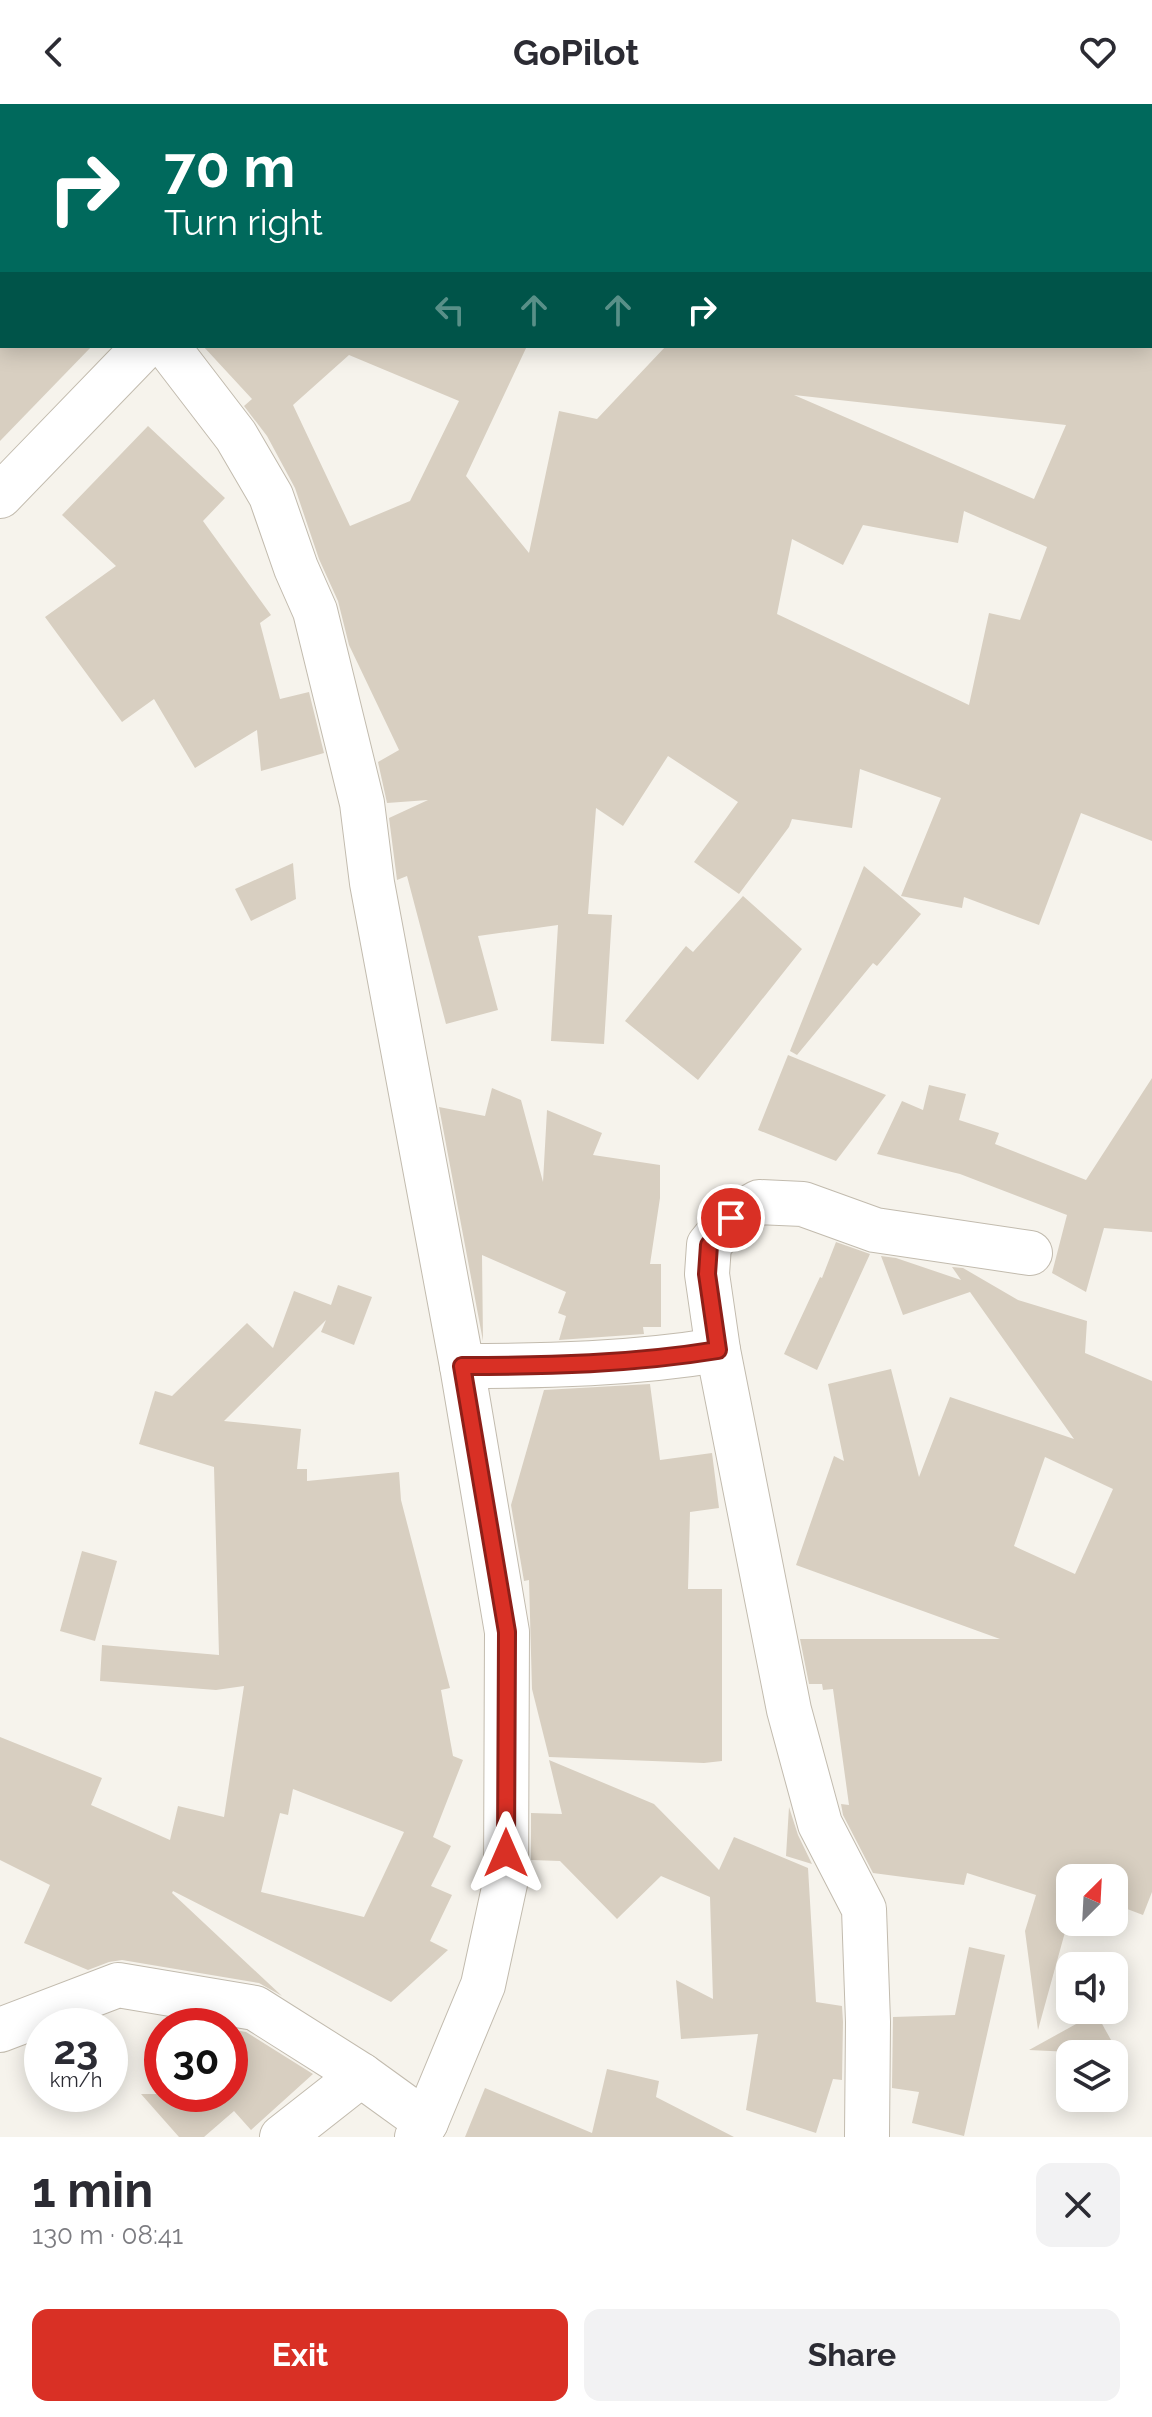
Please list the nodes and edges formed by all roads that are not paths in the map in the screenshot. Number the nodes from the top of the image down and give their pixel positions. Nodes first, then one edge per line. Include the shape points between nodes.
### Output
1 (143, 348) edge
2 (169, 348) edge
3 (0, 496) edge
4 (1030, 1253) dead end
5 (718, 1350) junction
6 (462, 1366) junction
7 (0, 2030) edge
8 (361, 2075) junction
9 (421, 2129) edge
10 (282, 2137) edge
11 (867, 2137) edge

1 - 3 street
2 - 6 street via 236,436 271,496 315,611 362,803 372,883
4 - 5 street via 875,1230 803,1204 759,1202 731,1218 709,1245 707,1274
5 - 6 street via 579,1365
5 - 11 street via 789,1710 820,1824 864,1909
6 - 9 street via 507,1632 506,1879 483,1985
7 - 8 street via 118,1985 255,2008
8 - 9 street
8 - 10 street

